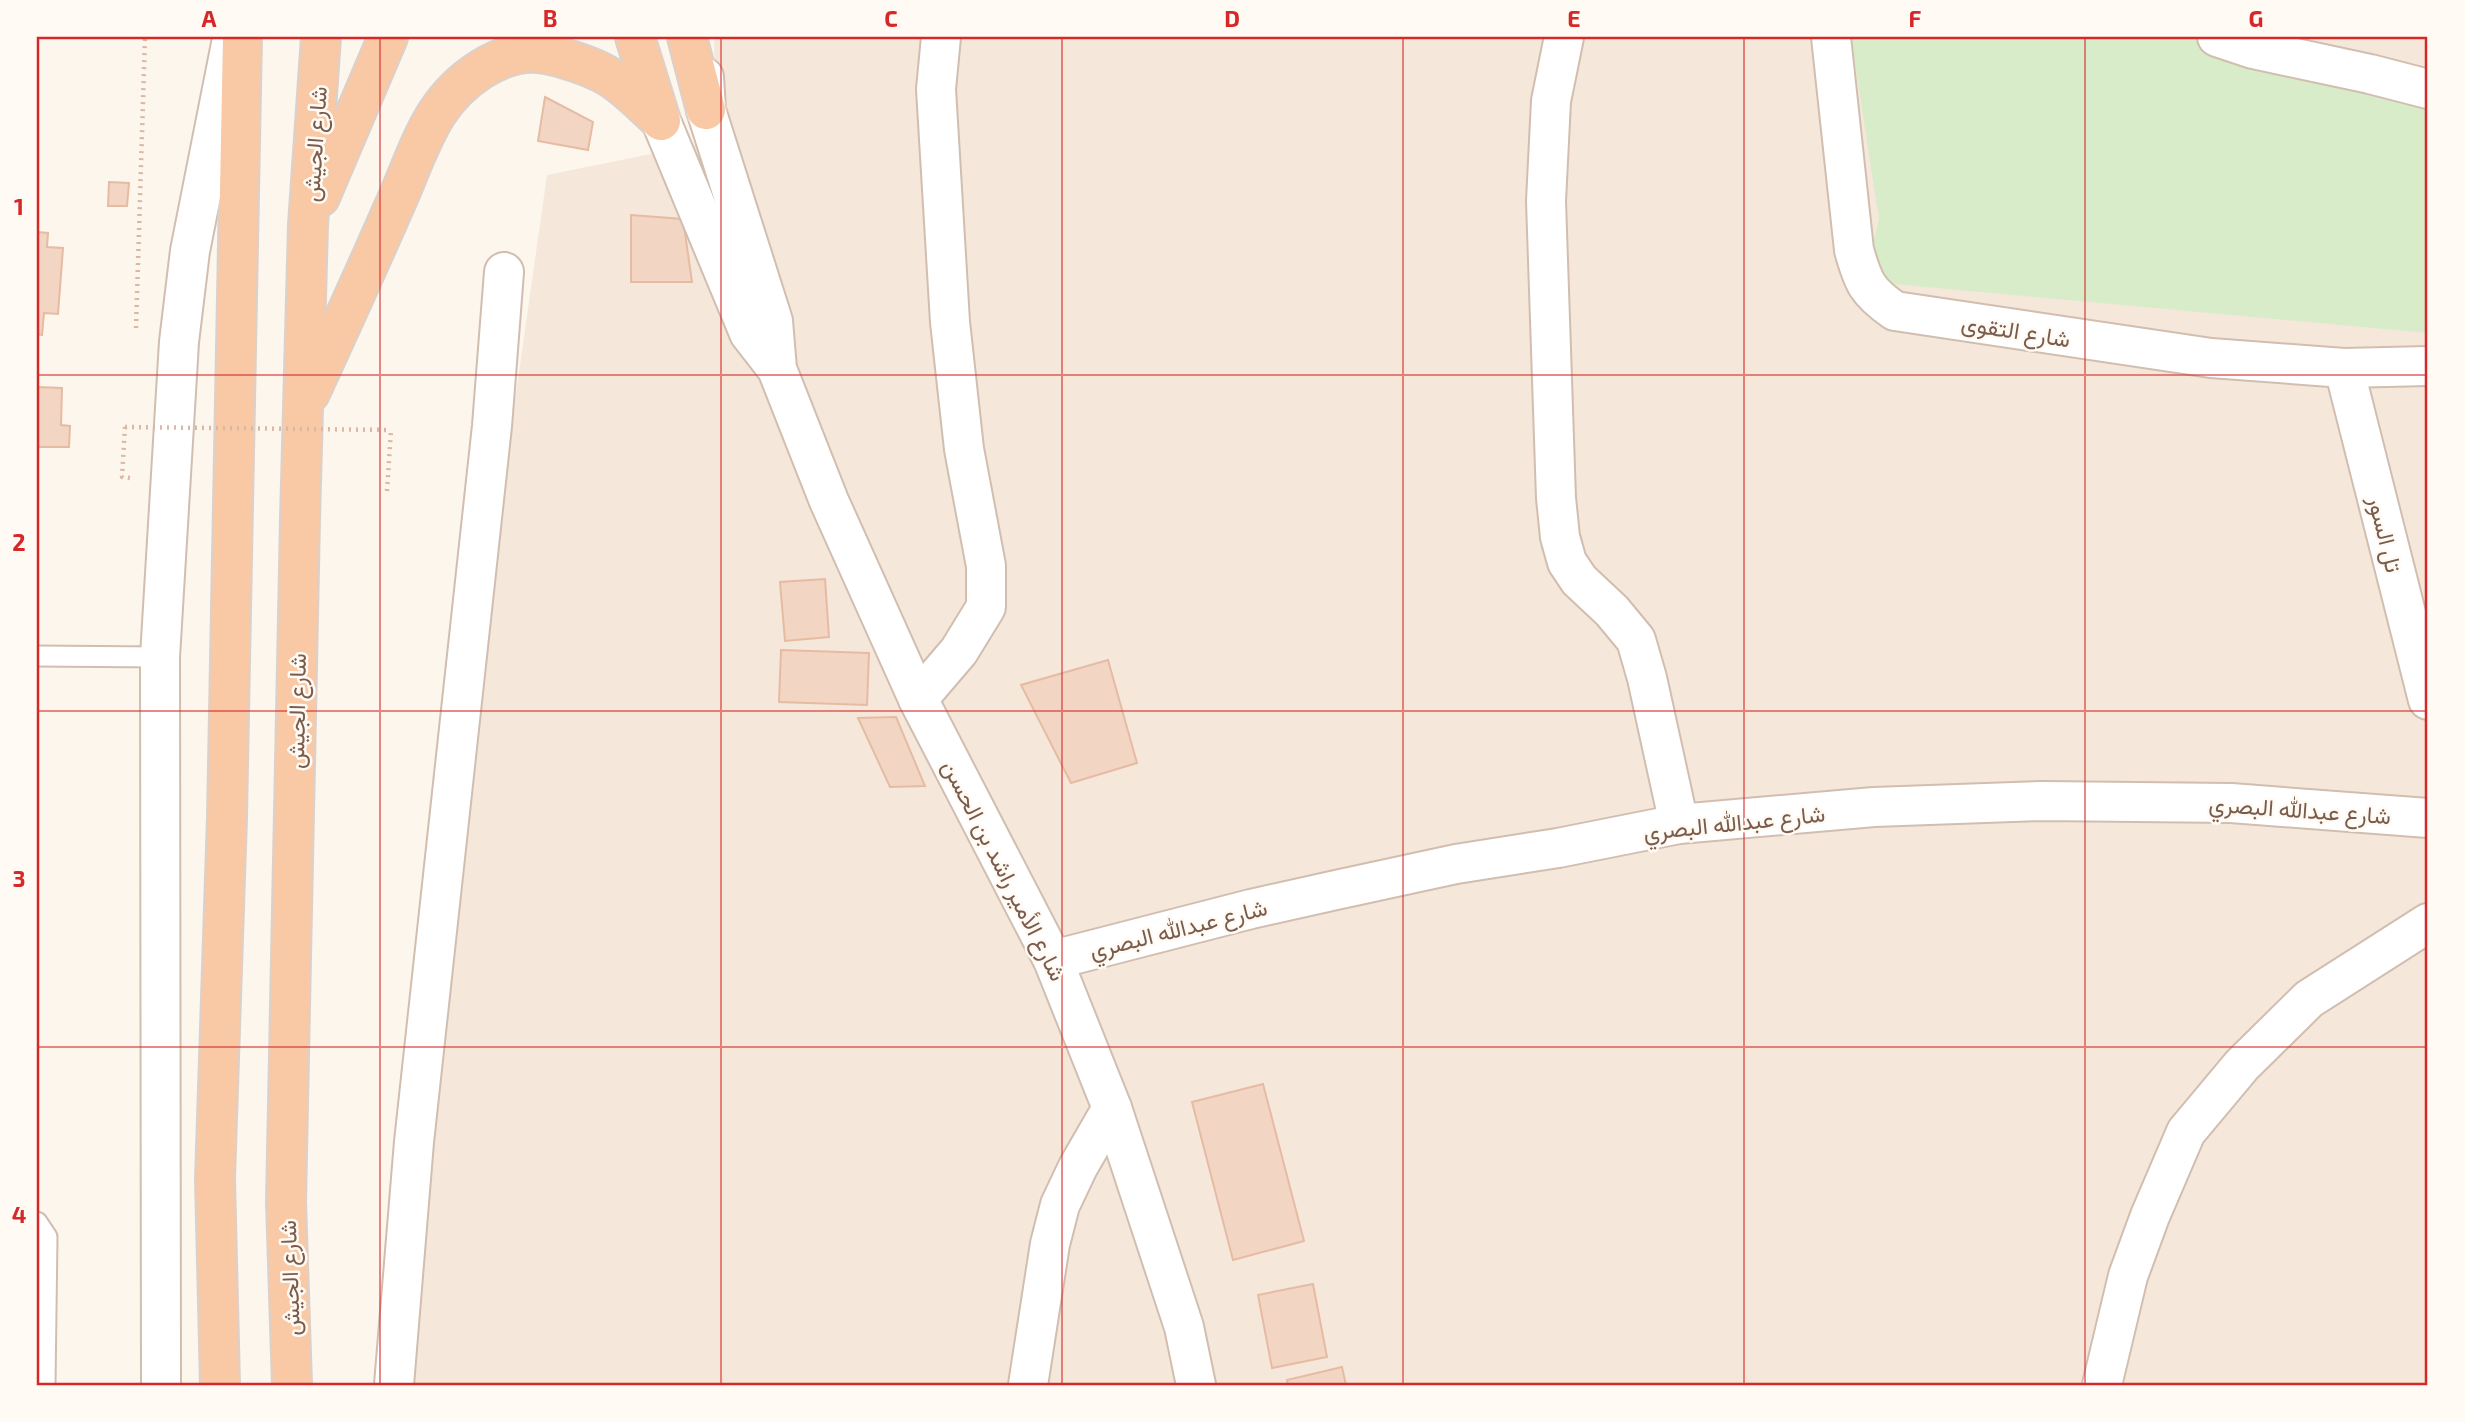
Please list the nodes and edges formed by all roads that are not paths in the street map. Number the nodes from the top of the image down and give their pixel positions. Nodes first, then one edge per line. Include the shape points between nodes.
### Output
1 (232, 37) edge
2 (242, 37) edge
3 (321, 37) edge
4 (388, 37) edge
5 (635, 37) edge
6 (687, 37) edge
7 (701, 37) edge
8 (942, 37) edge
9 (1564, 37) edge
10 (1830, 37) edge
11 (2217, 37) edge
12 (2428, 89) edge
13 (706, 110) junction
14 (661, 121) junction
15 (308, 225) junction
16 (504, 272) dead end
17 (2428, 366) edge
18 (2344, 368) junction
19 (777, 369) junction
20 (302, 411) junction
21 (37, 656) edge
22 (160, 657) junction
23 (918, 699) junction
24 (2428, 700) edge
25 (2428, 818) edge
26 (1679, 824) junction
27 (2428, 922) edge
28 (1053, 960) junction
29 (1112, 1108) junction
30 (37, 1222) edge
31 (44, 1385) edge
32 (161, 1385) edge
33 (220, 1385) edge
34 (292, 1385) edge
35 (394, 1385) edge
36 (1028, 1385) edge
37 (1196, 1385) edge
38 (2102, 1385) edge

1 - 22 street via 190,251 182,316
2 - 33 highway via 228,804 215,1179
3 - 15 highway, شارع الجيش
4 - 15 highway
5 - 14 highway
6 - 13 highway
7 - 13 street, شارع الأمير راشد بن الحسن
8 - 23 street via 936,89 950,322 964,449 986,566 986,607 959,651
9 - 26 street via 1552,101 1546,201 1560,537 1567,562 1579,580 1636,640
10 - 18 street, شارع التقوى via 1854,250 1862,280 1895,311 2211,358
11 - 12 street
13 - 19 street, شارع الأمير راشد بن الحسن via 773,321
14 - 19 street, شارع الأمير راشد بن الحسن via 749,333
14 - 20 highway via 610,77 538,52 492,63 455,90 416,150
15 - 20 highway, شارع الجيش
16 - 35 street via 492,426 414,1142
17 - 18 street, شارع التقوى
18 - 24 street, تل السور
19 - 23 street, شارع الأمير راشد بن الحسن via 829,501
20 - 34 highway, شارع الجيش via 286,1202
21 - 22 lane
22 - 32 street
23 - 28 street, شارع الأمير راشد بن الحسن
25 - 26 street, شارع عبدالله البصري via 2231,803 2042,802 1874,807
26 - 28 street, شارع عبدالله البصري via 1336,890
27 - 38 street via 2309,999 2242,1065 2186,1132 2128,1276
28 - 29 street, شارع الأمير راشد بن الحسن
29 - 36 street via 1060,1205
29 - 37 street, شارع الأمير راشد بن الحسن via 1184,1327
30 - 31 lane via 47,1237

